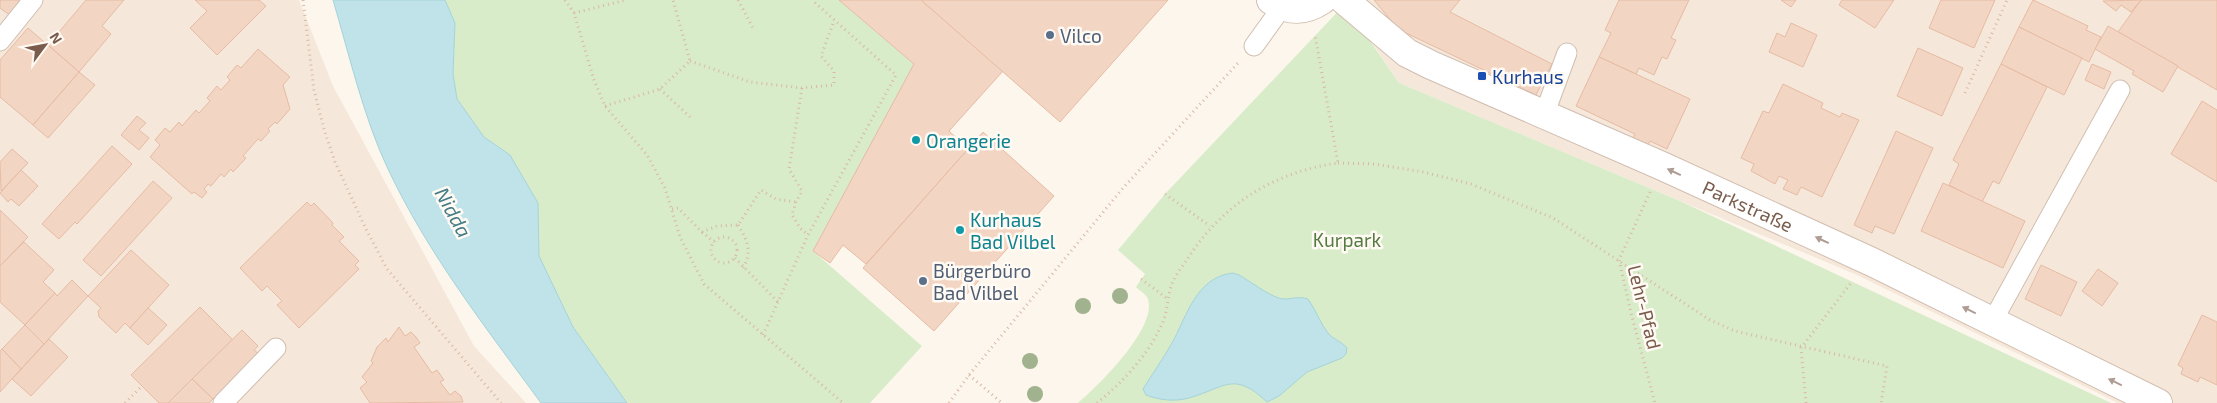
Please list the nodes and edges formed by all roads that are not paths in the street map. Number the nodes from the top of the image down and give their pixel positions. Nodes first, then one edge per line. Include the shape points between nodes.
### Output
1 (33, 0) edge
2 (1344, 0) edge
3 (1276, 4) edge
4 (1316, 4) edge
5 (0, 40) edge
6 (1254, 46) road end
7 (1567, 53) dead end
8 (2120, 90) dead end
9 (1544, 115) junction
10 (1992, 322) junction
11 (276, 348) dead end
12 (223, 403) edge
13 (2158, 403) edge

1 - 5 lane
2 - 9 street, Parkstraße via 1406,53
3 - 4 street via 1296,10
3 - 6 lane
7 - 9 lane
8 - 10 lane
10 -> 9 street, Parkstraße via 1872,262
13 -> 10 street, Parkstraße
11 - 12 lane

